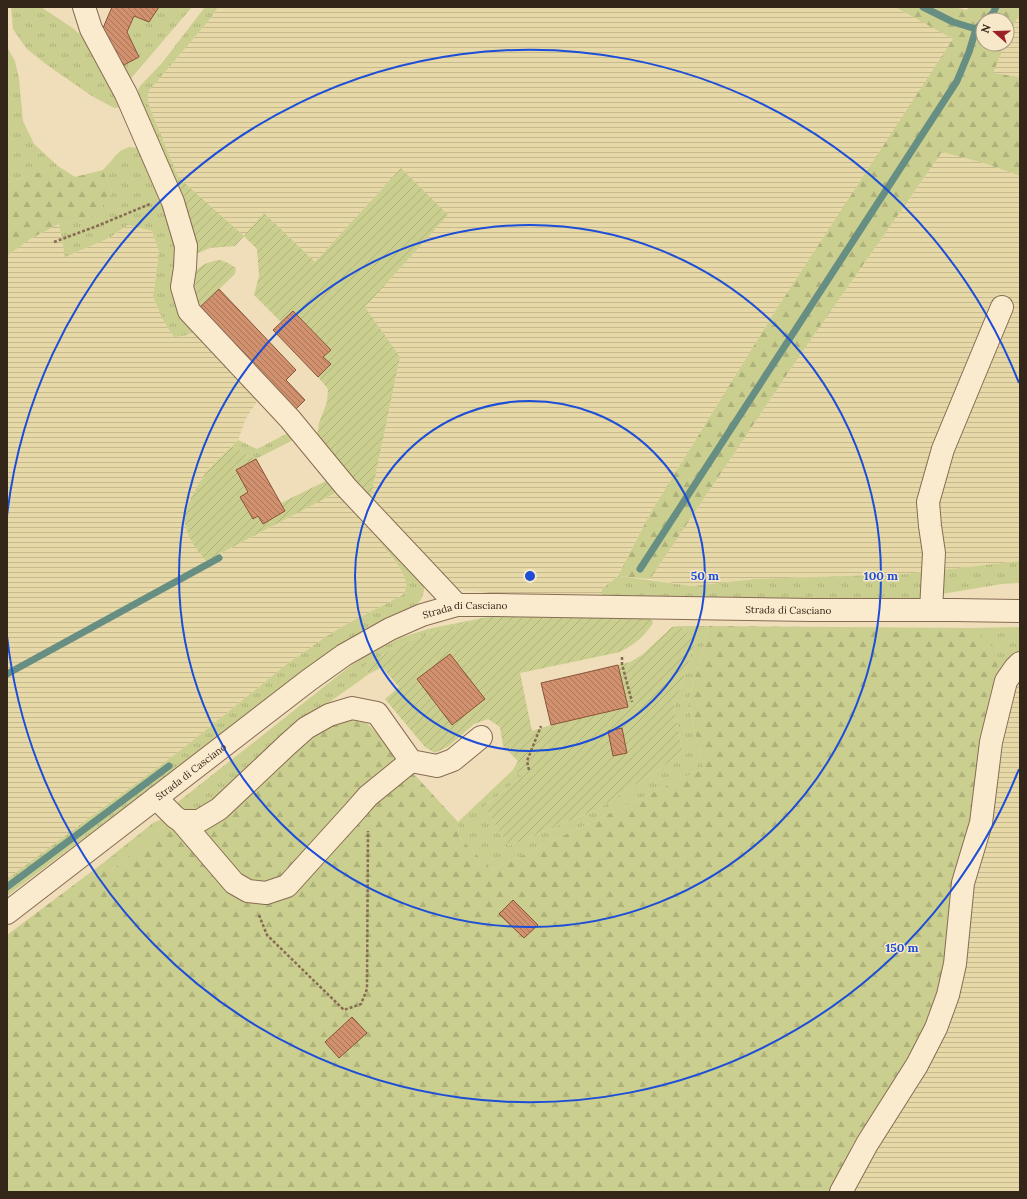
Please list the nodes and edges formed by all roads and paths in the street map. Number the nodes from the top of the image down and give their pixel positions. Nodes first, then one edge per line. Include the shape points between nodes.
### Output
1 (84, 7) edge
2 (172, 202) junction
3 (54, 242) dead end
4 (1002, 307) dead end
5 (457, 605) junction
6 (931, 610) junction
7 (1020, 611) edge
8 (622, 657) dead end
9 (1020, 663) edge
10 (632, 702) dead end
11 (541, 726) dead end
12 (481, 737) dead end
13 (411, 761) junction
14 (529, 770) dead end
15 (368, 796) junction
16 (156, 798) junction
17 (181, 821) junction
18 (248, 891) junction
19 (7, 913) edge
20 (841, 1192) edge

1 - 2 street via 91,29 126,94
2 - 3 path via 150,204
2 - 5 street via 186,246 182,287 189,311 290,419 346,487
4 - 6 street via 943,449 928,502 934,553
5 - 6 street, Strada di Casciano
5 - 16 street, Strada di Casciano via 422,615 390,629 344,655
6 - 7 street, Strada di Casciano
8 - 10 path
9 - 20 street via 1006,681 991,742 981,823 963,883 955,964 948,995 936,1028 917,1065 867,1144
11 - 14 path via 527,761
12 - 13 street via 453,760 437,766
13 - 15 street
13 - 17 street via 377,713 352,708 329,714 306,728 219,809 199,820
15 - 18 street via 287,886 266,893
15 - 18 path via 367,989 361,1004 344,1010 267,935
16 - 17 street
16 - 19 street, Strada di Casciano
17 - 18 street via 234,883

